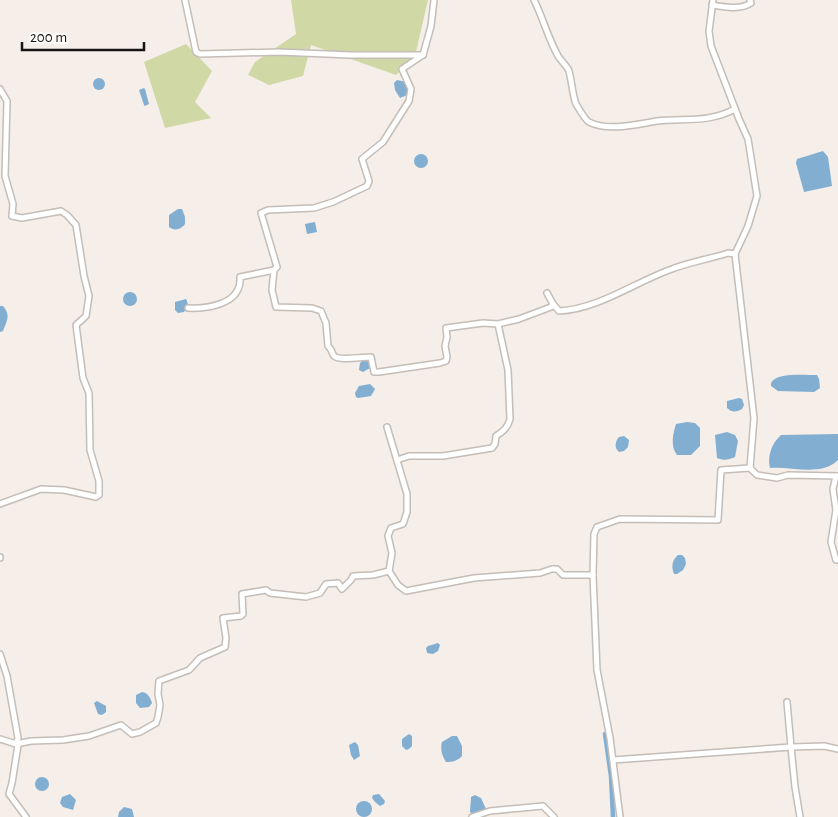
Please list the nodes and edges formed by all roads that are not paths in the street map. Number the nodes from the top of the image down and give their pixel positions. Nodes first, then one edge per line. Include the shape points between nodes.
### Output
1 (185, 0) edge
2 (434, 0) edge
3 (534, 0) edge
4 (750, 0) edge
5 (712, 2) edge
6 (423, 54) junction
7 (0, 89) edge
8 (735, 109) junction
9 (735, 254) junction
10 (274, 270) junction
11 (547, 293) dead end
12 (553, 304) junction
13 (188, 308) dead end
14 (498, 324) junction
15 (387, 427) dead end
16 (397, 460) junction
17 (750, 468) junction
18 (837, 476) edge
19 (0, 504) edge
20 (838, 560) edge
21 (390, 570) junction
22 (594, 575) junction
23 (0, 654) edge
24 (787, 702) dead end
25 (0, 740) edge
26 (16, 744) junction
27 (791, 747) junction
28 (838, 749) edge
29 (613, 760) junction
30 (26, 817) edge
31 (472, 817) edge
32 (554, 817) edge
33 (617, 817) edge
34 (800, 817) edge

1 - 6 street via 196,52 200,54
2 - 6 street
3 - 8 street via 549,41 568,68 577,106 590,122 603,126 634,126 712,118
4 - 5 street via 747,5 725,8
5 - 8 street via 708,31 711,46
6 - 10 street via 402,69 411,89 409,101 383,142 362,159 367,186 314,208 261,213 277,267
7 - 19 street via 7,101 5,176 13,204 12,216 22,218 61,211 76,225 89,296 86,316 76,325 83,378 89,392 90,450 99,480 99,495 41,489
8 - 9 street via 748,139 757,196
9 - 12 street via 728,253 671,269 569,310 559,311
9 - 17 street via 754,418
10 - 13 street via 240,277 241,286 236,293 219,304
10 - 14 street via 272,290 276,307 321,311 326,323 328,346 334,356 371,357 374,372 446,361 446,328
11 - 12 street
12 - 14 street
14 - 16 street via 508,370 510,418 509,425 496,436 495,444 492,448 443,456 408,456
15 - 16 street
16 - 21 street via 406,484 407,512 403,524 391,528 388,536 392,553
17 - 18 street via 757,475 777,478 788,475
17 - 22 street via 721,470 718,520 620,519 597,527 594,534
18 - 20 street via 833,489 836,510 831,542
21 - 22 street via 398,585 406,591 474,578 552,569 558,569 563,576
21 - 26 street via 353,576 342,589 338,583 326,584 320,593 306,597 266,590 242,594 243,614 222,618 226,638 224,647 200,658 189,670 159,681 156,723 140,732 132,734 121,725 89,736
22 - 29 street via 597,670
23 - 26 street via 13,707
24 - 27 street
25 - 26 street
26 - 30 street via 15,770 9,794
27 - 28 street
27 - 29 street
27 - 34 street
29 - 33 street
31 - 32 street via 490,811 543,806

